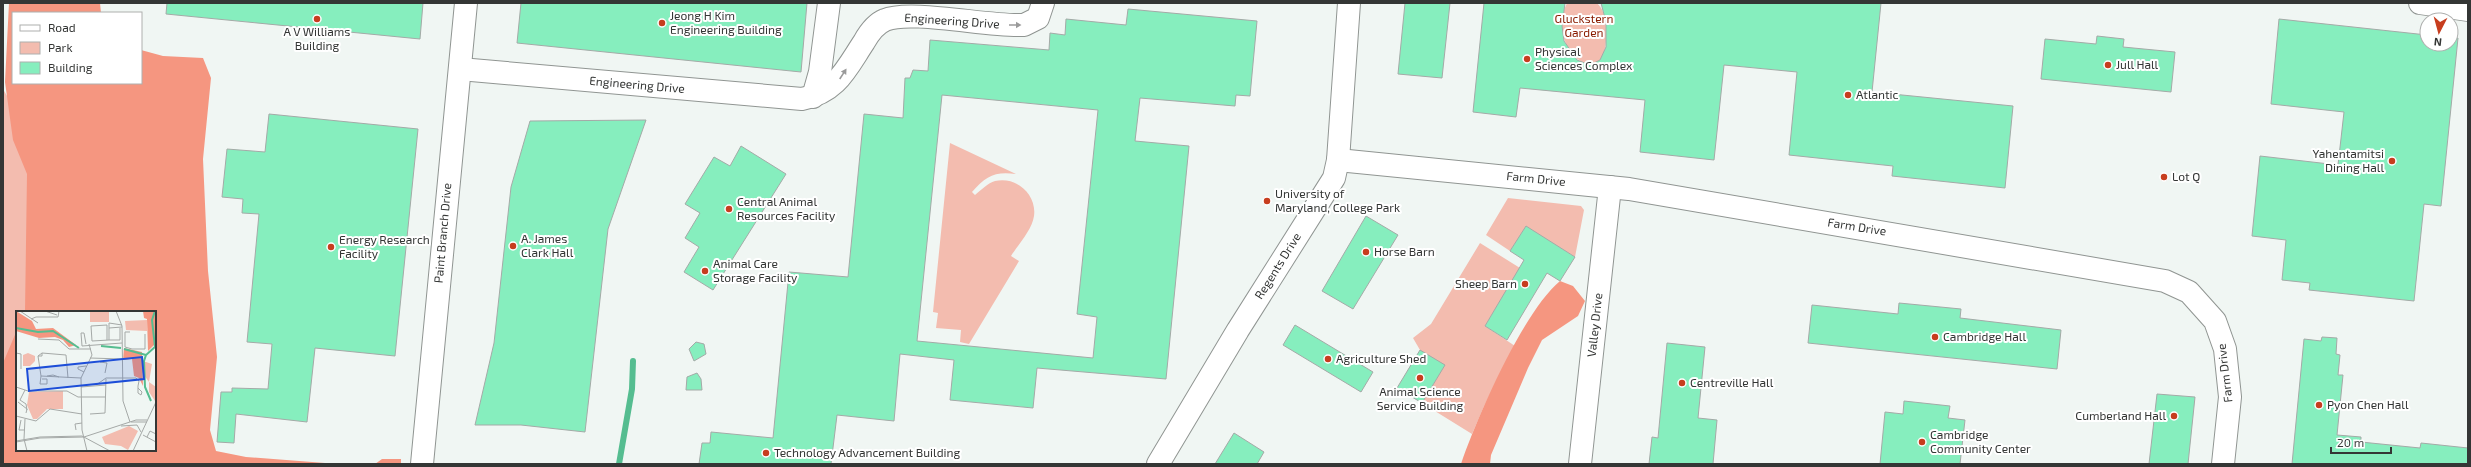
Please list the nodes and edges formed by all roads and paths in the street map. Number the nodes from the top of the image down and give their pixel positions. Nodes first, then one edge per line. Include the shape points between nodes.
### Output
1 (466, 3) edge
2 (829, 3) edge
3 (1044, 3) edge
4 (1349, 3) edge
5 (2420, 3) edge
6 (2468, 10) edge
7 (460, 69) junction
8 (813, 97) junction
9 (1338, 160) junction
10 (1610, 187) junction
11 (422, 464) edge
12 (1158, 464) edge
13 (1580, 464) edge
14 (2223, 464) edge

1 - 7 street, Paint Branch Drive
2 - 8 street via 820,72
8 -> 3 street, Engineering Drive via 837,82 876,25 884,20 905,17 1024,25 1038,18
4 - 9 street, Regents Drive
5 - 6 street
7 - 8 street, Engineering Drive via 791,100
7 - 11 street, Paint Branch Drive
9 - 10 street, Farm Drive
9 - 12 street, Regents Drive via 1332,182 1238,330
10 - 13 street, Valley Drive
10 - 14 street, Farm Drive via 2156,278 2188,292 2215,321 2225,349 2230,397

